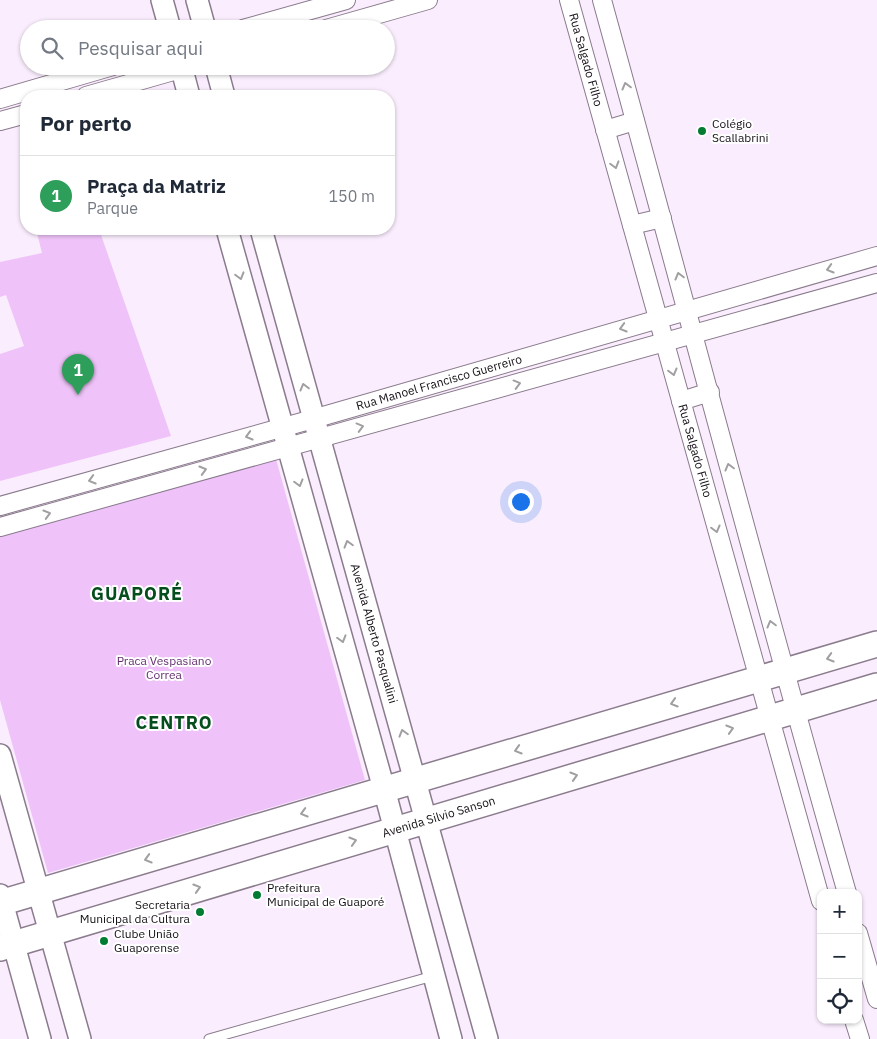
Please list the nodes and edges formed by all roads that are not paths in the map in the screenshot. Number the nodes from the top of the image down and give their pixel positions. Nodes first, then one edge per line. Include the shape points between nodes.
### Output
1 (162, 0) edge
2 (197, 0) edge
3 (346, 0) edge
4 (428, 0) edge
5 (569, 0) edge
6 (602, 0) edge
7 (168, 20) edge
8 (203, 20) edge
9 (275, 20) edge
10 (358, 20) edge
11 (82, 75) edge
12 (157, 75) edge
13 (185, 75) edge
14 (218, 75) edge
15 (31, 90) edge
16 (106, 90) edge
17 (188, 90) edge
18 (222, 90) edge
19 (20, 93) edge
20 (0, 99) edge
21 (20, 116) edge
22 (635, 120) junction
23 (0, 121) edge
24 (605, 130) junction
25 (662, 218) junction
26 (632, 225) junction
27 (229, 235) edge
28 (263, 235) edge
29 (877, 256) edge
30 (877, 283) edge
31 (688, 310) junction
32 (658, 318) junction
33 (695, 335) junction
34 (665, 343) junction
35 (710, 392) junction
36 (681, 401) junction
37 (316, 429) junction
38 (286, 436) junction
39 (0, 506) edge
40 (0, 527) edge
41 (877, 644) edge
42 (784, 671) junction
43 (758, 678) junction
44 (877, 686) edge
45 (795, 710) junction
46 (769, 718) junction
47 (0, 755) edge
48 (416, 780) junction
49 (384, 789) junction
50 (427, 820) junction
51 (395, 829) junction
52 (818, 889) edge
53 (846, 889) edge
54 (38, 891) junction
55 (1, 900) edge
56 (50, 933) junction
57 (858, 934) edge
58 (7, 946) edge
59 (434, 976) junction
60 (877, 999) edge
61 (855, 1024) edge
62 (40, 1039) edge
63 (80, 1039) edge
64 (209, 1039) edge
65 (451, 1039) edge
66 (487, 1039) edge
67 (860, 1039) edge

1 - 7 street
2 - 8 street
3 - 9 street
4 - 10 street
5 - 24 street, Rua Salgado Filho
22 -> 6 street
11 - 15 street
12 - 16 street
13 - 17 street
14 - 18 street
19 - 20 street
21 - 23 street
22 - 24 street
22 - 25 street
24 -> 26 street, Rua Salgado Filho
25 - 26 street
31 -> 25 street
26 - 32 street, Rua Salgado Filho
27 -> 38 street
37 -> 28 street, Avenida Alberto Pasqualini
29 -> 31 street, Rua Manoel Francisco Guerreiro
30 - 33 street, Rua Manoel Francisco Guerreiro
31 - 32 street, Rua Manoel Francisco Guerreiro
31 - 33 street
32 - 34 street, Rua Salgado Filho
32 -> 37 street, Rua Manoel Francisco Guerreiro
33 - 34 street, Rua Manoel Francisco Guerreiro
33 - 35 street
34 -> 36 street, Rua Salgado Filho
37 -> 34 street, Rua Manoel Francisco Guerreiro
35 - 36 street
42 -> 35 street
36 -> 43 street, Rua Salgado Filho
37 - 38 street, Rua Manoel Francisco Guerreiro
48 -> 37 street, Avenida Alberto Pasqualini
38 -> 39 street, Rua Manoel Francisco Guerreiro
40 -> 38 street, Rua Manoel Francisco Guerreiro
38 -> 49 street
41 -> 42 main road
42 - 43 main road
42 - 45 street
43 - 46 street, Rua Salgado Filho
43 -> 48 main road
44 - 45 main road, Avenida Silvio Sanson
45 - 46 main road, Avenida Silvio Sanson
45 - 53 street
50 -> 46 main road, Avenida Silvio Sanson
46 - 52 street, Rua Salgado Filho
47 - 54 street
48 - 49 main road
48 - 50 street, Avenida Alberto Pasqualini
49 - 51 street
49 -> 54 main road
50 - 51 main road, Avenida Silvio Sanson
50 - 66 street, Avenida Alberto Pasqualini
56 -> 51 main road, Avenida Silvio Sanson
51 - 59 street
54 - 55 main road
54 - 56 street
55 - 58 street
56 - 58 main road, Avenida Silvio Sanson
56 - 63 street
57 - 60 street
58 - 62 street
59 - 64 lane
59 - 65 street
61 - 67 street

